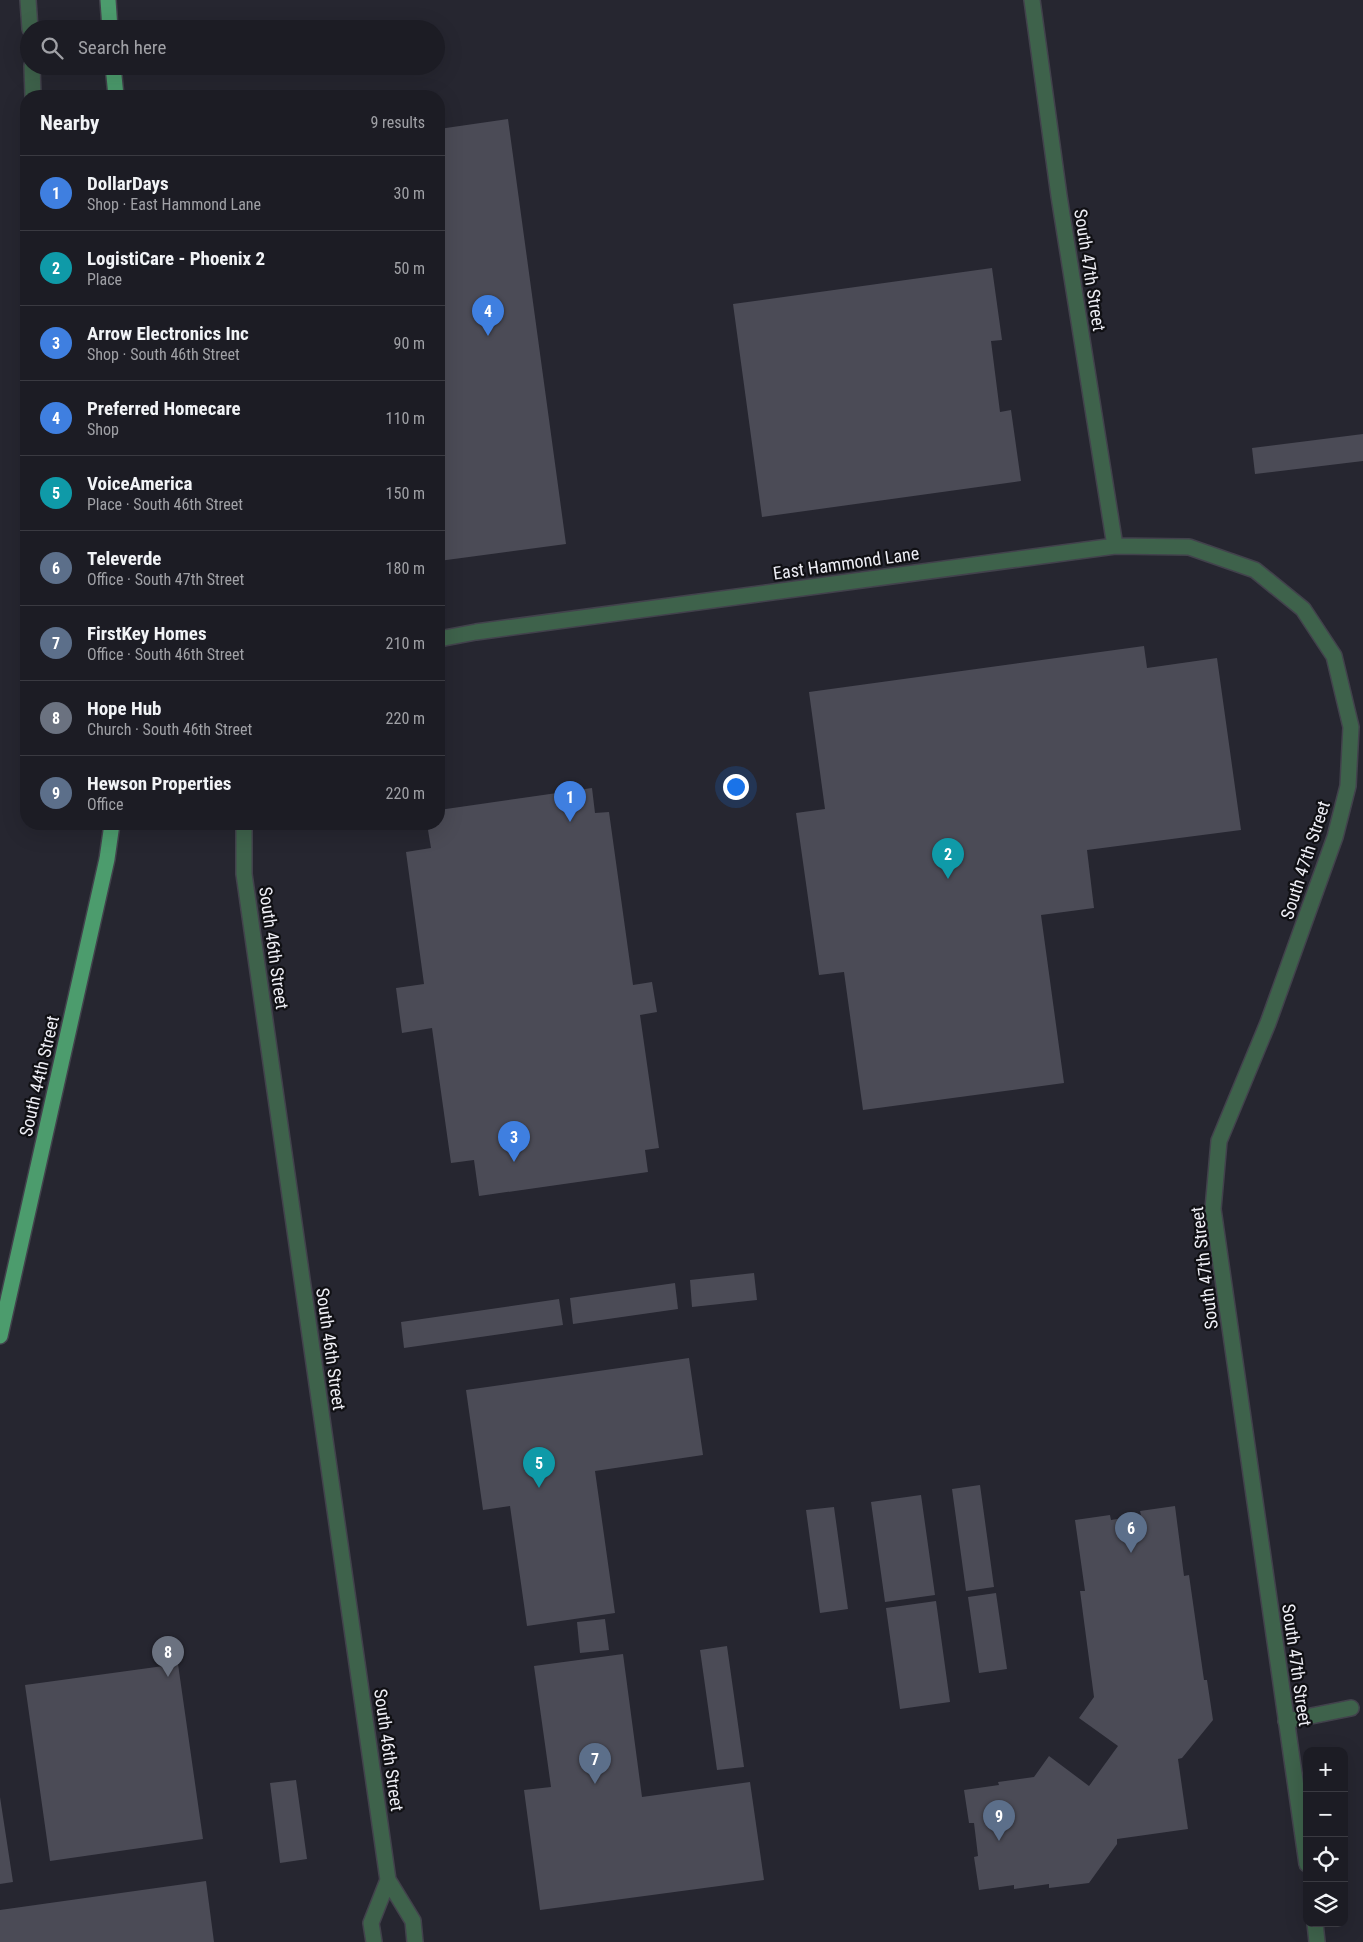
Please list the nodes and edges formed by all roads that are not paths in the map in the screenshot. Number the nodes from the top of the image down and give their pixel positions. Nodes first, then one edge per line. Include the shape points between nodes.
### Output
1 (28, 0) edge
2 (108, 0) edge
3 (1032, 0) edge
4 (29, 20) edge
5 (109, 20) edge
6 (32, 75) edge
7 (114, 75) edge
8 (33, 90) edge
9 (115, 90) edge
10 (1115, 546) junction
11 (1255, 570) joint
12 (445, 638) edge
13 (111, 830) edge
14 (244, 830) edge
15 (0, 1336) edge
16 (1351, 1708) dead end
17 (1286, 1721) junction
18 (1303, 1837) edge
19 (388, 1880) junction
20 (1316, 1927) edge
21 (374, 1942) edge
22 (416, 1942) edge
23 (1318, 1942) edge

1 - 4 street
2 - 5 main road
3 - 10 street, South 47th Street via 1059,196
6 - 8 street
7 - 9 main road
10 - 11 street, East Hammond Lane via 1189,547
10 - 12 street, East Hammond Lane
11 - 17 street, South 47th Street via 1303,609 1334,656 1351,727 1348,786 1335,837 1268,1023 1219,1141 1214,1209
13 - 15 main road, South 44th Street
14 - 19 street, South 46th Street via 244,874
16 - 17 street
17 - 18 street, South 47th Street
19 - 21 street via 371,1922
19 - 22 street, South 46th Street via 413,1921
20 - 23 street

